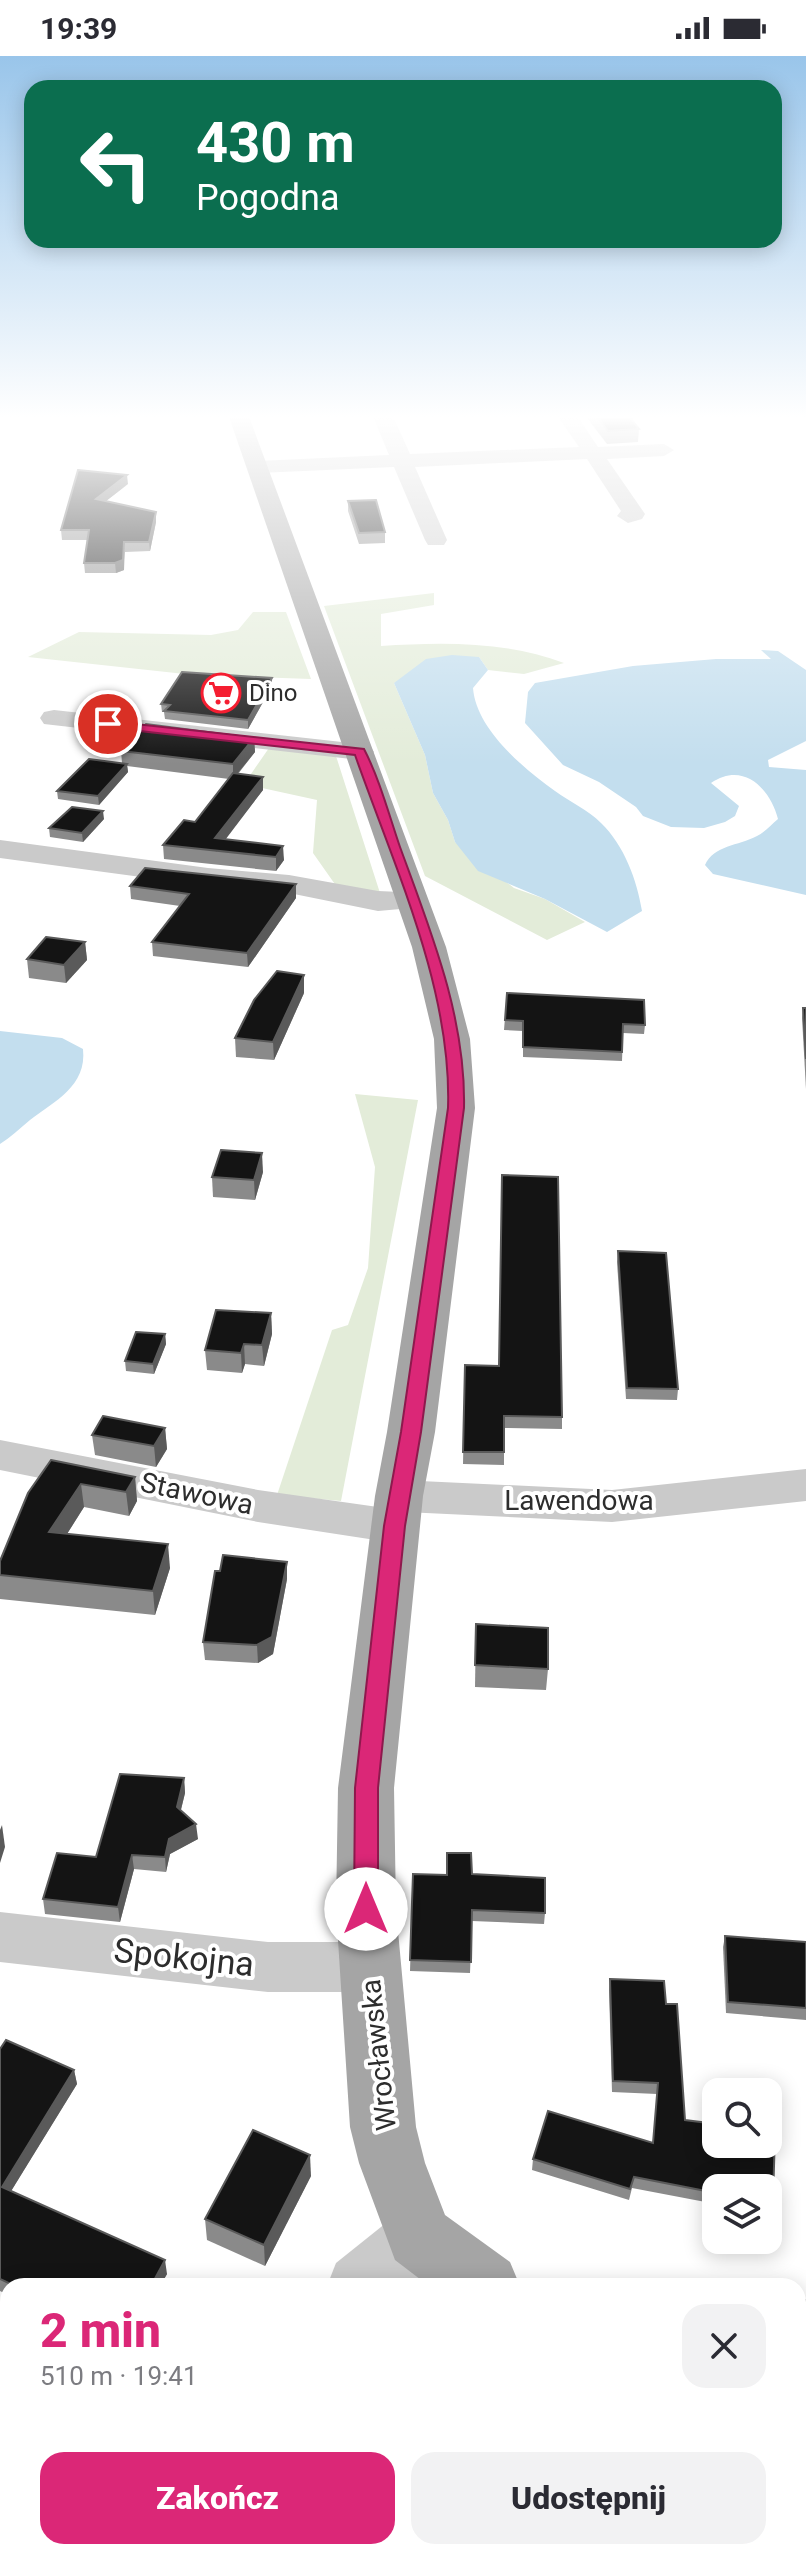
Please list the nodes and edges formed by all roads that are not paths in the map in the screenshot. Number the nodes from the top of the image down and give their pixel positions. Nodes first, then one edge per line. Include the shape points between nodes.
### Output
1 (281, 531) edge
2 (432, 531) edge
3 (436, 540) dead end
4 (54, 718) dead end
5 (360, 752) junction
6 (0, 849) edge
7 (412, 900) junction
8 (0, 1455) edge
9 (806, 1485) edge
10 (397, 1511) junction
11 (0, 1937) edge
12 (369, 1967) junction
13 (419, 2237) junction
14 (370, 2278) edge
15 (474, 2278) edge

1 - 5 main road, Wrocławska
2 - 3 street
4 - 5 street
5 - 7 main road, Wrocławska
6 - 7 street via 289,884 378,901
7 - 10 main road, Wrocławska via 446,1009 456,1081 445,1191
8 - 10 street, Stawowa via 258,1506
9 - 10 street, Lawendowa via 612,1506
10 - 12 main road, Wrocławska via 366,1788
11 - 12 street, Spokojna via 268,1967
12 - 13 main road, Wrocławska via 383,2127
13 - 14 street
13 - 15 main road

